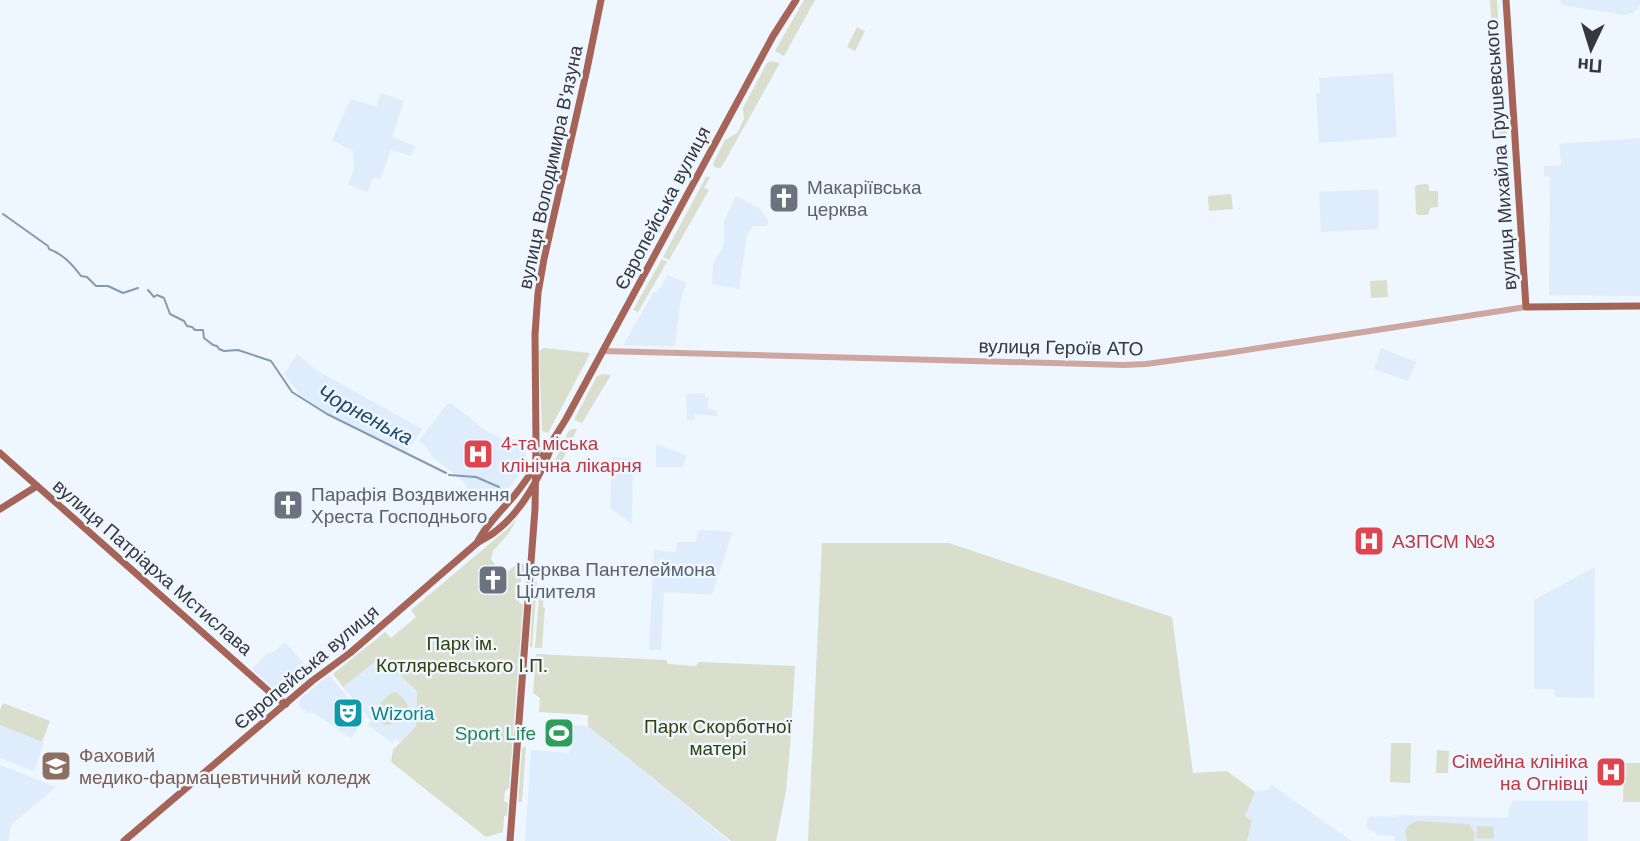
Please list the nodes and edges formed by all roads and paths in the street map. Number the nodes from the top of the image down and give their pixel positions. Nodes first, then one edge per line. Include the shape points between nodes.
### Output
1 (601, 0) edge
2 (796, 0) edge
3 (1506, 0) edge
4 (1640, 306) edge
5 (1526, 307) junction
6 (603, 351) junction
7 (558, 432) junction
8 (0, 453) edge
9 (536, 465) junction
10 (535, 484) junction
11 (37, 486) junction
12 (0, 509) edge
13 (477, 543) junction
14 (286, 704) junction
15 (124, 841) edge
16 (510, 841) edge

1 - 9 main road, вулиця Володимира В'язуна via 538,293
2 - 6 main road, Європейська вулиця
3 - 5 main road, вулиця Михайла Грушевського
4 - 5 main road, вулиця Героїв АТО
5 - 6 street, вулиця Героїв АТО via 1146,364
6 - 7 main road, Європейська вулиця
7 - 9 main road, Європейська вулиця
7 - 10 main road, Європейська вулиця
8 - 11 main road, вулиця Патріарха Мстислава
9 - 10 main road, вулиця Володимира В'язуна
9 - 13 main road, Європейська вулиця
10 - 13 main road, Європейська вулиця via 512,516
10 - 16 main road, вулиця Володимира В'язуна
11 - 12 main road
11 - 14 main road, вулиця Патріарха Мстислава
13 - 14 main road, Європейська вулиця
14 - 15 main road, Європейська вулиця

